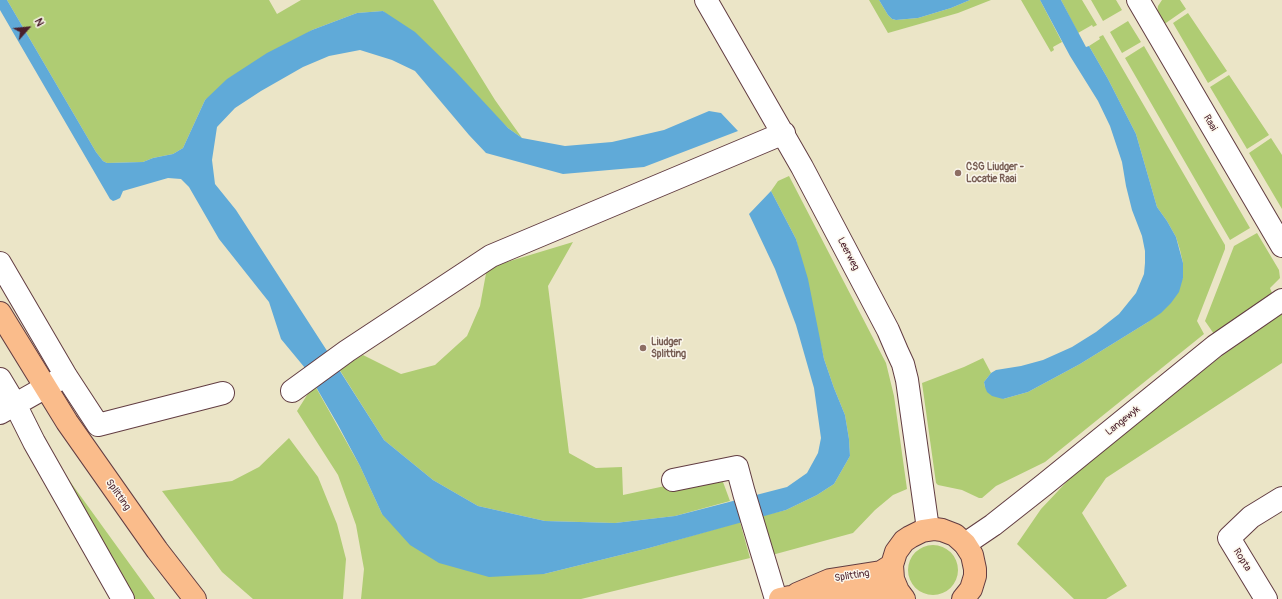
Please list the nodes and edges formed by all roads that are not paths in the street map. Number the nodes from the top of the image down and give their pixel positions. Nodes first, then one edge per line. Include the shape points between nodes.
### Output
1 (706, 0) edge
2 (1142, 2) edge
3 (784, 133) junction
4 (1282, 246) edge
5 (0, 262) edge
6 (1282, 300) edge
7 (0, 313) edge
8 (66, 376) junction
9 (0, 379) edge
10 (45, 388) junction
11 (292, 391) dead end
12 (223, 393) dead end
13 (7, 408) edge
14 (673, 480) dead end
15 (1282, 498) edge
16 (928, 529) junction
17 (965, 544) junction
18 (892, 565) junction
19 (901, 595) edge
20 (969, 596) edge
21 (782, 598) edge
22 (123, 599) edge
23 (195, 599) edge
24 (1266, 599) edge

1 - 3 street, Leerweg
2 - 4 street, Raai
3 - 11 street via 491,256 347,351
3 - 16 street, Leerweg via 888,330 903,364
5 - 8 street
6 - 17 street, Langewyk via 1215,346 1045,484
7 - 10 main road, Splitting
8 - 10 street
8 - 12 street via 98,425
9 - 13 street
10 - 13 street
10 - 23 main road, Splitting via 157,550
13 - 22 street via 38,449
14 - 21 street via 737,467 754,527
15 - 24 street, Ropta via 1251,517 1229,538
16 - 17 main road via 948,532
16 - 18 main road via 915,533 904,541 896,552
17 - 20 main road via 972,555 975,569
18 - 19 main road via 893,579
18 - 21 main road, Splitting via 881,572 830,580
19 - 21 main road, Splitting via 884,589 833,598

